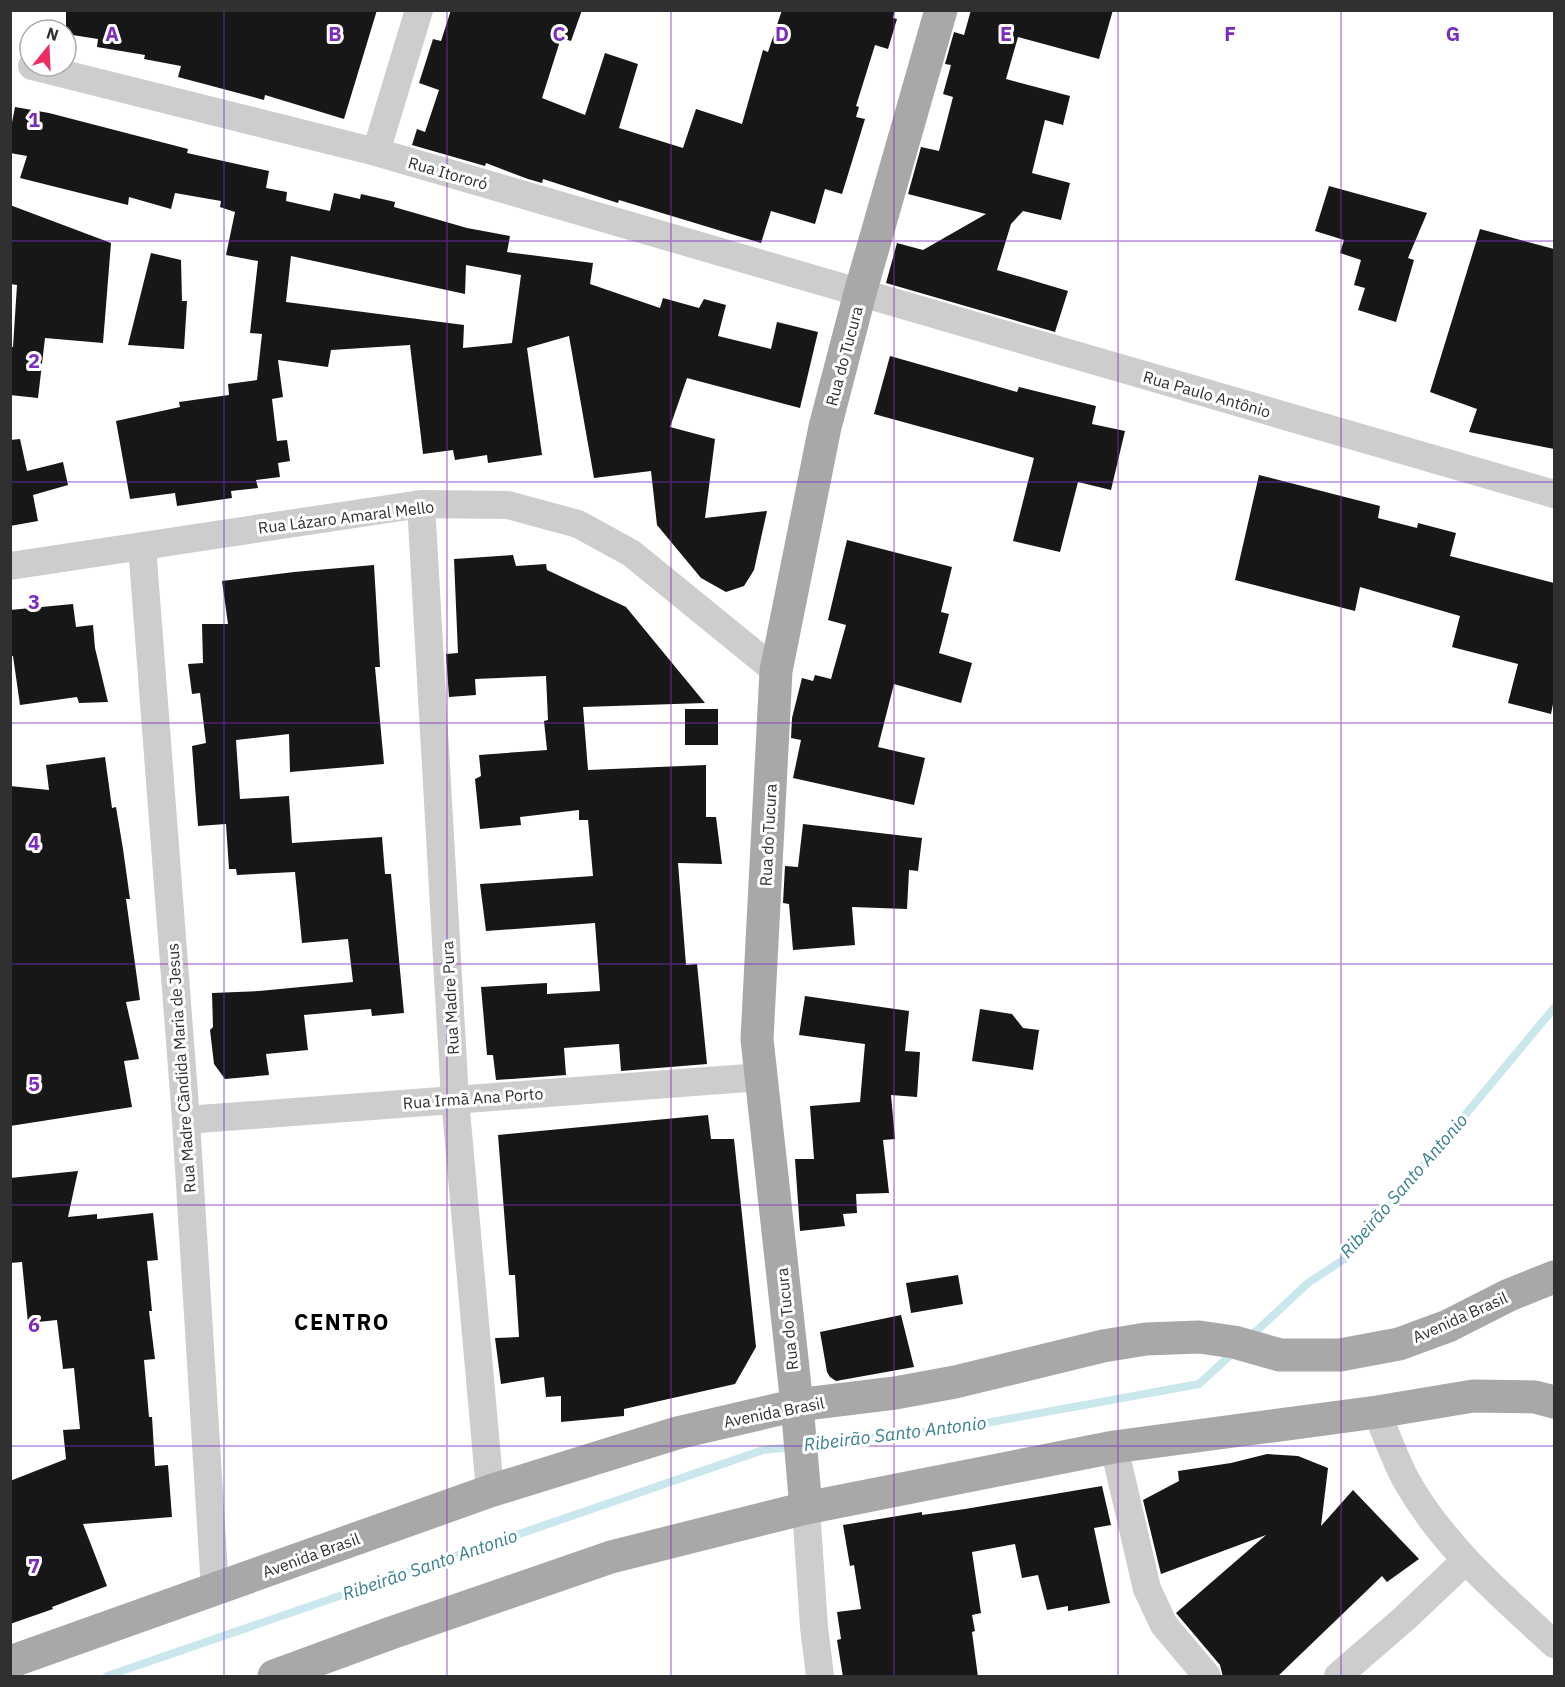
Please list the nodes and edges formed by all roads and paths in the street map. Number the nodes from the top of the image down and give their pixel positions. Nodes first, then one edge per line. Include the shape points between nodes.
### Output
1 (419, 10) edge
2 (941, 10) edge
3 (78, 78) edge
4 (376, 152) junction
5 (860, 293) junction
6 (1554, 494) edge
7 (421, 504) junction
8 (142, 546) junction
9 (10, 566) edge
10 (776, 671) junction
11 (761, 1077) junction
12 (456, 1099) junction
13 (186, 1120) junction
14 (1554, 1277) edge
15 (1554, 1402) edge
16 (1377, 1412) junction
17 (797, 1413) junction
18 (1114, 1447) junction
19 (490, 1491) junction
20 (805, 1497) junction
21 (1465, 1561) junction
22 (215, 1590) junction
23 (1554, 1644) edge
24 (10, 1662) edge
25 (274, 1677) edge
26 (820, 1677) edge
27 (1206, 1677) edge
28 (1338, 1677) edge

1 - 4 street
2 - 5 main road, Rua do Tucura
3 - 4 street, Rua Itororó
4 - 5 street, Rua Itororó
5 - 6 street, Rua Paulo Antônio
5 - 10 main road, Rua do Tucura via 825,427
7 - 8 street, Rua Lázaro Amaral Mello
7 - 10 street, Rua Lázaro Amaral Mello via 508,505 578,524 631,553
7 - 12 street, Rua Madre Pura
8 - 9 street, Rua Lázaro Amaral Mello
8 - 13 street, Rua Madre Cãndida Maria de Jesus
10 - 11 main road, Rua do Tucura via 757,1039
11 - 12 street, Rua Irmã Ana Porto
11 - 17 main road, Rua do Tucura
12 - 13 street, Rua Irmã Ana Porto
12 - 19 street, Rua Madre Pura
13 - 22 street, Rua Madre Cãndida Maria de Jesus
14 - 17 main road, Avenida Brasil via 1399,1344 1340,1355 1280,1355 1199,1337 1146,1339
15 - 16 main road via 1535,1397 1473,1396
16 - 18 main road
16 - 21 street via 1406,1480
17 - 19 main road, Avenida Brasil via 677,1433
17 - 20 main road, Rua do Tucura
18 - 20 main road
18 - 27 street via 1147,1589 1164,1625
19 - 22 main road, Avenida Brasil
20 - 25 main road via 611,1557
20 - 26 street, Rua do Tucura
21 - 23 street
21 - 28 street
22 - 24 main road, Avenida Brasil

